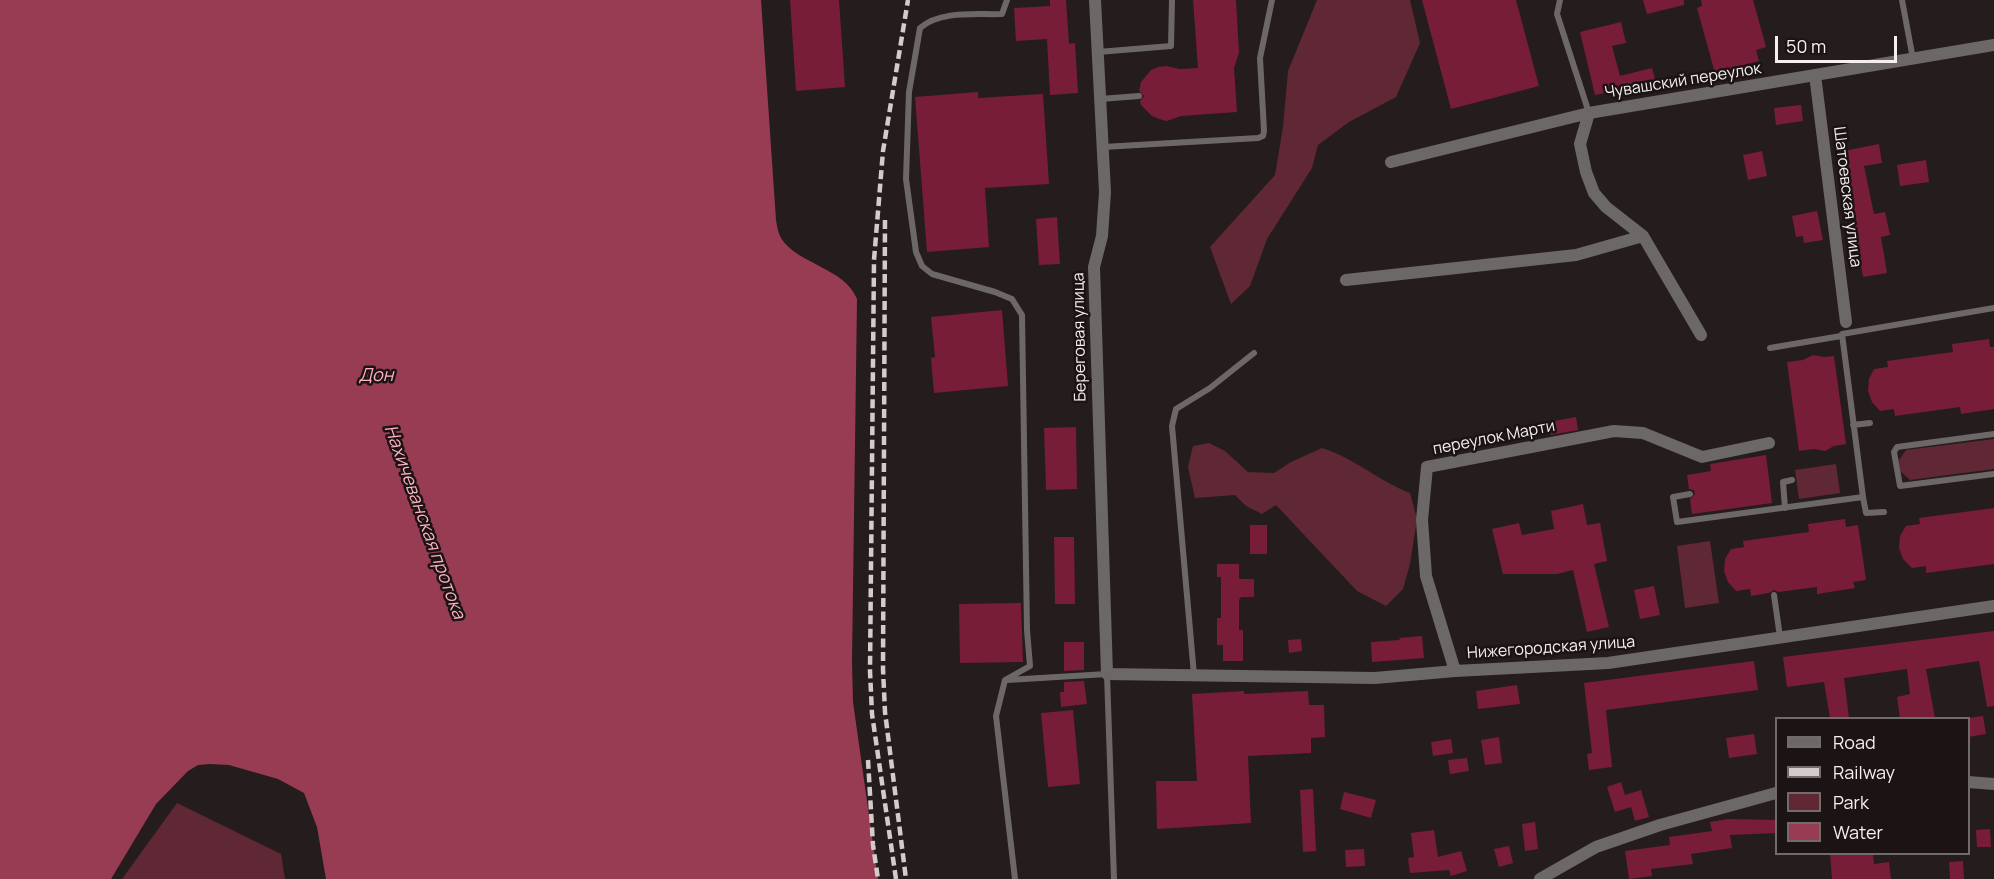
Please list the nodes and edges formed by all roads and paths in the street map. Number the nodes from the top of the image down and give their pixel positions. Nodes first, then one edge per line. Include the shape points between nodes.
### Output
1 (1007, 0) edge
2 (1095, 0) edge
3 (1172, 0) edge
4 (1272, 0) edge
5 (1560, 0) edge
6 (1902, 0) edge
7 (1994, 45) edge
8 (1097, 52) junction
9 (1913, 58) junction
10 (1815, 75) junction
11 (1139, 96) dead end
12 (1100, 99) junction
13 (1589, 113) junction
14 (1102, 147) junction
15 (1391, 162) dead end
16 (1643, 236) junction
17 (1346, 280) dead end
18 (1994, 308) edge
19 (1847, 327) junction
20 (1701, 335) dead end
21 (1841, 336) junction
22 (1770, 348) dead end
23 (1254, 353) dead end
24 (1870, 423) dead end
25 (1853, 425) junction
26 (1994, 434) edge
27 (1769, 442) dead end
28 (1994, 474) edge
29 (1792, 480) dead end
30 (1690, 494) dead end
31 (1863, 497) junction
32 (1785, 508) junction
33 (1884, 512) dead end
34 (1774, 595) dead end
35 (1994, 606) edge
36 (1780, 638) junction
37 (1455, 671) junction
38 (1107, 674) junction
39 (1194, 675) junction
40 (1005, 680) junction
41 (1970, 782) edge
42 (1994, 784) edge
43 (1775, 793) edge
44 (1015, 879) edge
45 (1114, 879) edge
46 (1540, 879) edge

1 - 40 lane via 1002,14 939,17 921,28 909,93 906,180 916,252 922,266 932,273 1012,299 1022,315 1030,666
2 - 8 street, Береговая улица
3 - 8 lane via 1171,46
4 - 14 lane via 1260,58 1263,136
5 - 13 lane via 1557,14
6 - 9 lane
7 - 9 street, Чувашский переулок
8 - 12 street, Береговая улица
9 - 10 street, Чувашский переулок
10 - 13 street, Чувашский переулок
10 - 19 street, Шатоевская улица
11 - 12 lane
12 - 14 street, Береговая улица
13 - 15 street, Чувашский переулок
13 - 16 street, Чувашский переулок via 1580,144 1594,193
14 - 38 street, Береговая улица via 1105,192 1102,236 1094,267
16 - 17 street via 1576,255
16 - 20 street, Чувашский переулок
18 - 19 lane
19 - 21 lane
21 - 22 lane
21 - 25 lane
23 - 39 lane via 1176,409 1172,426
24 - 25 lane
25 - 31 lane
26 - 28 lane via 1897,447 1894,452 1900,486
27 - 37 street, переулок Марти via 1702,457 1643,434 1614,431 1427,467 1422,520 1426,576
29 - 32 lane via 1783,482
30 - 32 lane via 1673,497 1677,522
31 - 32 lane
31 - 33 lane via 1866,513
34 - 36 lane
35 - 36 street, Нижегородская улица
36 - 37 street, Нижегородская улица via 1608,663
37 - 39 street, Нижегородская улица via 1375,678
38 - 39 street, Нижегородская улица
38 - 40 lane
38 - 45 lane
40 - 44 lane via 996,716
41 - 42 street
43 - 46 street via 1596,847

